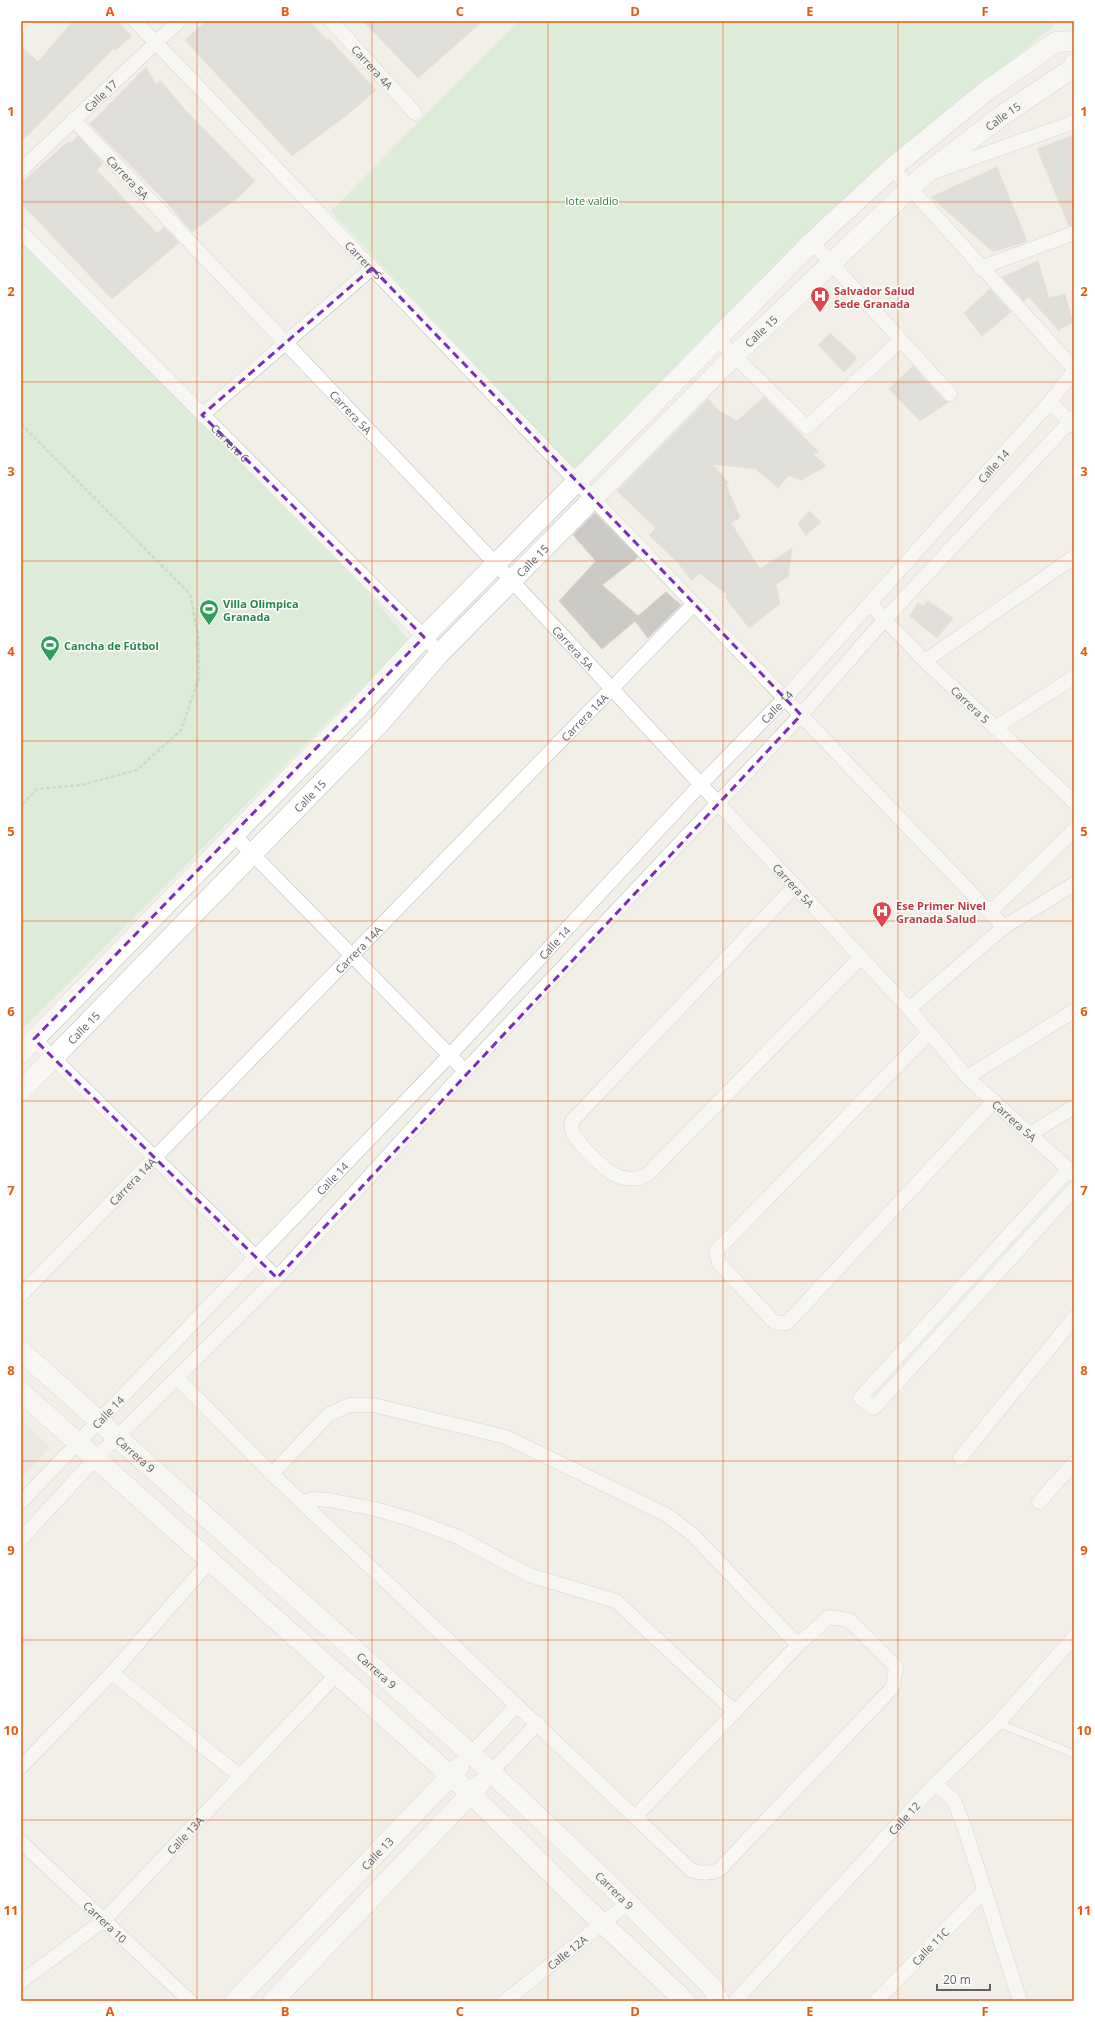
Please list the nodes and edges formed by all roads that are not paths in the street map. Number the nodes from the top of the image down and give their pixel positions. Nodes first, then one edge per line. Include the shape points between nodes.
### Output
1 (135, 21) edge
2 (179, 21) edge
3 (331, 21) edge
4 (1074, 41) edge
5 (156, 42) junction
6 (1074, 64) edge
7 (415, 113) dead end
8 (73, 119) junction
9 (1074, 122) edge
10 (892, 168) junction
11 (21, 170) edge
12 (916, 182) junction
13 (21, 232) edge
14 (1074, 233) edge
15 (812, 242) junction
16 (831, 262) junction
17 (372, 268) junction
18 (980, 268) junction
19 (717, 339) junction
20 (901, 340) junction
21 (285, 342) junction
22 (734, 356) junction
23 (1074, 370) edge
24 (950, 394) dead end
25 (1050, 402) junction
26 (202, 416) junction
27 (1073, 422) edge
28 (576, 481) junction
29 (593, 498) junction
30 (1074, 556) edge
31 (496, 564) junction
32 (512, 581) junction
33 (694, 604) junction
34 (870, 604) junction
35 (885, 619) junction
36 (424, 637) junction
37 (440, 653) junction
38 (925, 661) junction
39 (1074, 677) edge
40 (612, 688) junction
41 (785, 698) junction
42 (801, 715) junction
43 (996, 728) junction
44 (701, 784) junction
45 (1073, 800) edge
46 (717, 802) junction
47 (1074, 830) edge
48 (234, 835) junction
49 (253, 853) junction
50 (1074, 884) edge
51 (795, 886) junction
52 (990, 912) junction
53 (1004, 927) junction
54 (352, 955) junction
55 (861, 957) junction
56 (909, 1009) junction
57 (1074, 1011) edge
58 (929, 1033) junction
59 (28, 1046) edge
60 (450, 1055) junction
61 (53, 1058) junction
62 (466, 1072) junction
63 (968, 1077) junction
64 (21, 1091) edge
65 (994, 1101) junction
66 (1074, 1107) edge
67 (1030, 1134) junction
68 (154, 1158) junction
69 (1071, 1172) edge
70 (1074, 1189) edge
71 (255, 1256) junction
72 (277, 1278) junction
73 (21, 1294) edge
74 (1074, 1318) edge
75 (21, 1351) edge
76 (177, 1378) junction
77 (21, 1392) edge
78 (99, 1421) junction
79 (117, 1437) junction
80 (77, 1442) junction
81 (960, 1458) dead end
82 (95, 1459) junction
83 (1074, 1463) edge
84 (272, 1474) junction
85 (21, 1502) edge
86 (302, 1502) junction
87 (1040, 1502) dead end
88 (21, 1539) edge
89 (210, 1561) junction
90 (1074, 1637) edge
91 (798, 1645) junction
92 (112, 1673) junction
93 (337, 1674) junction
94 (517, 1705) junction
95 (734, 1712) junction
96 (538, 1723) junction
97 (998, 1723) junction
98 (471, 1754) junction
99 (1074, 1754) edge
100 (21, 1767) edge
101 (491, 1772) junction
102 (451, 1776) junction
103 (241, 1777) junction
104 (935, 1784) junction
105 (471, 1794) junction
106 (635, 1817) junction
107 (21, 1842) edge
108 (985, 1890) junction
109 (628, 1903) junction
110 (104, 1920) junction
111 (603, 1923) junction
112 (21, 1982) edge
113 (190, 2001) edge
114 (235, 2001) edge
115 (273, 2001) edge
116 (505, 2001) edge
117 (685, 2001) edge
118 (719, 2001) edge
119 (735, 2001) edge
120 (876, 2001) edge
121 (1020, 2001) edge

1 - 5 street, Carrera 5
2 - 5 street, Calle 17
3 - 7 street, Carrera 4A
4 - 10 street via 1056,42 992,88
5 - 8 street, Calle 17
5 - 17 street, Carrera 5
6 - 12 street, Calle 15 via 1070,70 1000,117
8 - 11 street, Calle 17
8 - 21 street, Carrera 5A
9 - 12 street
10 - 12 street
10 - 15 street
12 - 16 street, Calle 15
12 - 18 street
13 - 26 street, Carrera 6
14 - 18 street
15 - 16 street
15 - 19 street
16 - 20 street
16 - 22 street, Calle 15
17 - 21 street
17 - 28 street, Carrera 5
18 - 23 street
19 - 22 street
19 - 28 street
20 - 22 street via 807,427
20 - 24 street
21 - 26 street
21 - 31 street, Carrera 5A
22 - 29 street, Calle 15
23 - 25 street, Calle 14
25 - 27 street
25 - 34 street, Calle 14
26 - 36 street, Carrera 6
27 - 35 street, Calle 14
28 - 29 street, Carrera 5
28 - 31 street
29 - 32 street, Calle 15
29 - 33 street, Carrera 5
30 - 38 street
31 - 32 street, Carrera 5A
31 - 36 street
32 - 37 street, Calle 15
32 - 40 street, Carrera 5A
33 - 40 street, Carrera 14A
33 - 41 street, Carrera 5
34 - 35 street, Carrera 5
34 - 41 street, Calle 14
35 - 38 street, Carrera 5
35 - 42 street, Calle 14
36 - 37 street, Carrera 6
36 - 48 street
37 - 49 street, Calle 15 via 380,723
38 - 43 street, Carrera 5
39 - 43 street
40 - 44 street, Carrera 5A
40 - 54 street, Carrera 14A
41 - 42 street, Carrera 5
41 - 44 street, Calle 14
42 - 46 street, Calle 14
42 - 52 street, Carrera 5
43 - 45 street, Carrera 5
44 - 46 street, Carrera 5A
44 - 60 street, Calle 14
46 - 51 street, Carrera 5A
46 - 62 street, Calle 14
47 - 52 street
48 - 49 street
48 - 59 street
49 - 54 street
49 - 61 street, Calle 15
50 - 53 street
51 - 55 street, Carrera 5A
51 - 55 street via 572,1121 572,1131 581,1144 614,1175 639,1179 648,1174
52 - 53 street, Carrera 5
53 - 56 street
54 - 60 street
54 - 68 street, Carrera 14A
55 - 56 street, Carrera 5A
56 - 58 street, Carrera 5A
57 - 63 street
58 - 63 street, Carrera 5A
58 - 65 street via 716,1251 719,1263 773,1321 786,1323
59 - 61 street
60 - 62 street
60 - 71 street, Calle 14
61 - 64 street, Calle 15
61 - 68 street
62 - 72 street, Calle 14
63 - 65 street, Carrera 5A
65 - 67 street, Carrera 5A
66 - 67 street
67 - 69 street, Carrera 5A
68 - 71 street
68 - 73 street, Carrera 14A
69 - 70 street via 860,1398 874,1408
71 - 72 street
71 - 78 street, Calle 14
72 - 76 street, Calle 14
74 - 81 street
75 - 78 street, Carrera 9
76 - 79 street, Calle 14
76 - 84 street
77 - 80 street
78 - 79 street, Carrera 9
78 - 80 street, Calle 14
79 - 82 street, Calle 14
79 - 98 street, Carrera 9
80 - 82 street
80 - 85 street, Calle 14
82 - 88 street, Calle 14
82 - 89 street
83 - 87 street
84 - 86 street
84 - 91 street via 328,1415 349,1405 373,1404 506,1437 667,1515 693,1535
86 - 94 street
86 - 95 street via 313,1499 329,1500 410,1519 458,1537 529,1575 616,1601
89 - 92 street
89 - 93 street
90 - 97 street, Calle 12
91 - 95 street
91 - 106 street via 829,1617 848,1620 896,1667 892,1687 719,1870 705,1874 691,1870
92 - 100 street
92 - 103 street
93 - 102 street
93 - 103 street, Calle 13A
94 - 96 street
94 - 98 street, Calle 13
95 - 106 street
96 - 101 street
96 - 106 street
97 - 99 lane
97 - 104 street, Calle 12
98 - 101 street, Carrera 9
98 - 102 street, Calle 13
101 - 105 street
101 - 109 street, Carrera 9
102 - 105 street
102 - 114 street, Calle 13
103 - 110 street, Calle 13A
104 - 108 street via 953,1799
104 - 119 street, Calle 12
105 - 111 street
105 - 115 street
107 - 110 street, Carrera 10
108 - 120 street, Calle 11C
108 - 121 street
109 - 111 street, Calle 12A
109 - 118 street, Carrera 9 via 712,1987
110 - 112 street, Calle 13A
110 - 113 street, Carrera 10
111 - 116 street, Calle 12A
111 - 117 street

